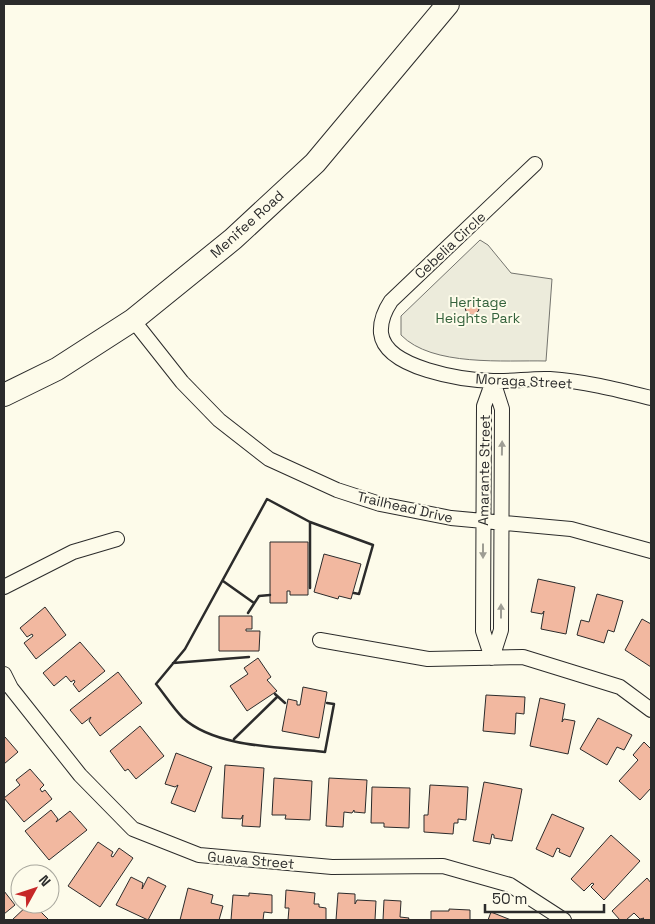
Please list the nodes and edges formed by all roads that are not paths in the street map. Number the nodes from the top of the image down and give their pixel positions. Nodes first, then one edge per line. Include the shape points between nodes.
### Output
1 (448, 4) edge
2 (535, 164) dead end
3 (133, 320) junction
4 (381, 334) joint
5 (493, 381) junction
6 (4, 395) edge
7 (651, 398) edge
8 (483, 522) junction
9 (501, 523) junction
10 (117, 539) dead end
11 (651, 551) edge
12 (4, 587) edge
13 (320, 640) dead end
14 (492, 658) junction
15 (4, 674) edge
16 (651, 710) edge
17 (564, 920) edge

1 - 3 main road, Menifee Road via 315,163 232,239
2 - 4 street, Cebelia Circle via 391,301 383,316
3 - 6 main road, Menifee Road via 56,369
3 - 8 street, Trailhead Drive via 182,382 219,420 269,459 337,490 380,504
4 - 5 street, Moraga Street via 391,352 408,364 453,376
5 - 7 street, Moraga Street via 550,379
5 - 8 street, Amarante Street via 484,406
9 -> 5 street, Amarante Street via 502,409
8 - 9 street, Trailhead Drive
8 -> 14 street, Amarante Street via 483,631
9 - 11 street, Trailhead Drive via 570,529
14 -> 9 street, Amarante Street via 501,630
10 - 12 street via 74,552
13 - 14 street via 428,659
14 - 16 street via 523,657 620,688
15 - 17 street, Guava Street via 11,688 80,776 133,829 199,855 332,867 442,866 510,885

